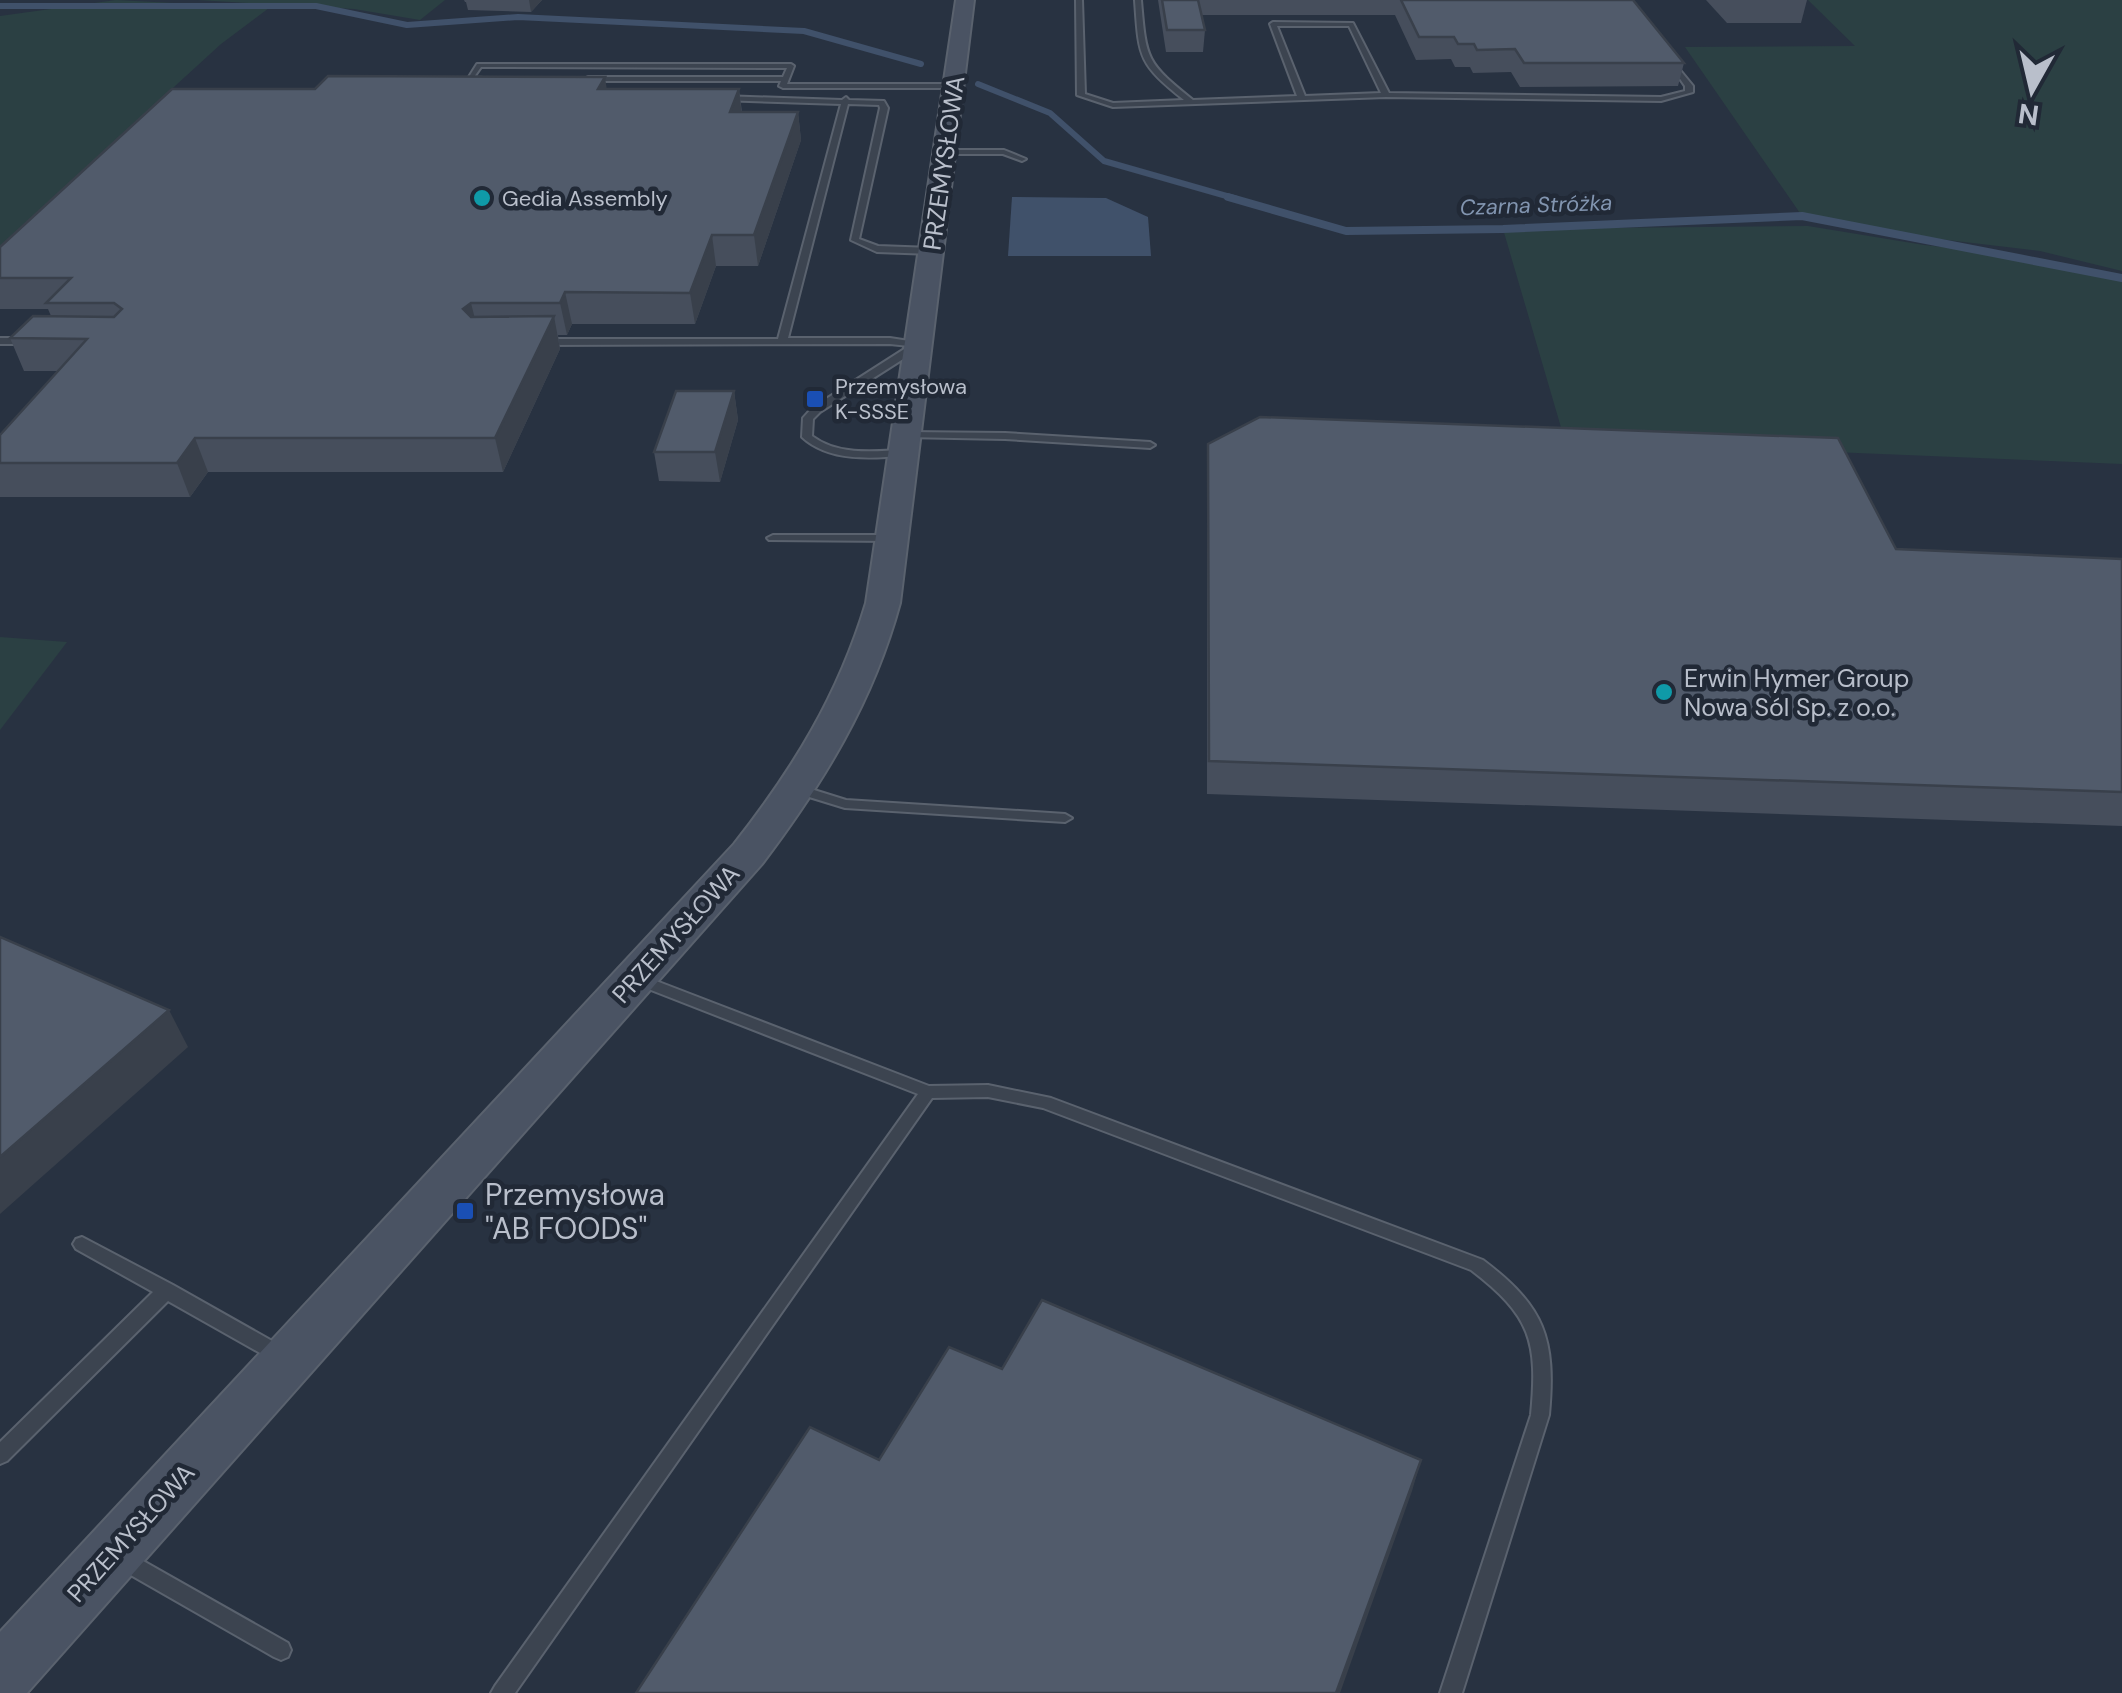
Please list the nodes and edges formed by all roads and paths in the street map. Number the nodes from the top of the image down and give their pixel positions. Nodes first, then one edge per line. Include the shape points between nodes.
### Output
1 (965, 0) edge
2 (1079, 0) edge
3 (1138, 0) edge
4 (1668, 58) edge
5 (489, 79) edge
6 (568, 79) edge
7 (786, 79) junction
8 (954, 86) junction
9 (1386, 95) junction
10 (1300, 96) junction
11 (710, 98) edge
12 (846, 100) junction
13 (1192, 103) junction
14 (945, 152) junction
15 (1022, 160) dead end
16 (932, 251) junction
17 (0, 341) edge
18 (36, 342) edge
19 (536, 342) edge
20 (782, 342) junction
21 (919, 345) junction
22 (906, 444) junction
23 (1150, 446) dead end
24 (773, 538) dead end
25 (893, 538) junction
26 (798, 789) junction
27 (1065, 818) dead end
28 (636, 978) junction
29 (928, 1092) junction
30 (82, 1244) dead end
31 (167, 1290) junction
32 (289, 1360) junction
33 (0, 1455) edge
34 (112, 1554) junction
35 (282, 1650) dead end
36 (0, 1681) edge
37 (14, 1693) edge
38 (502, 1693) edge
39 (1451, 1693) edge

1 - 8 street, PRZEMYSŁOWA
2 - 13 lane via 1081,96 1113,105
3 - 13 lane via 1143,58
4 - 9 lane via 1689,92 1628,100
5 - 7 lane via 469,79 479,66 791,66
6 - 7 lane
7 - 8 lane via 783,86
8 - 14 street, PRZEMYSŁOWA
9 - 10 lane
9 - 10 lane via 1351,24 1273,24
10 - 13 lane
11 - 12 lane
12 - 16 lane via 884,108 856,240 877,249
12 - 20 lane
14 - 15 lane via 1004,152
14 - 16 street, PRZEMYSŁOWA
16 - 21 street, PRZEMYSŁOWA
17 - 18 lane
19 - 20 lane
20 - 21 lane
21 - 22 street, PRZEMYSŁOWA
21 - 22 lane via 816,410 806,428 815,445 834,451
22 - 23 lane via 1005,436
22 - 25 street, PRZEMYSŁOWA
24 - 25 lane
25 - 26 street, PRZEMYSŁOWA via 866,664 848,710
26 - 27 lane via 845,804
26 - 28 street, PRZEMYSŁOWA
28 - 29 lane
28 - 32 street, PRZEMYSŁOWA
29 - 38 lane
29 - 39 lane via 988,1091 1045,1102 1477,1266 1512,1290 1534,1324 1545,1370 1540,1414
30 - 31 lane
31 - 32 lane
31 - 33 lane
32 - 34 street, PRZEMYSŁOWA
34 - 35 lane
34 - 36 street, PRZEMYSŁOWA
36 - 37 lane

